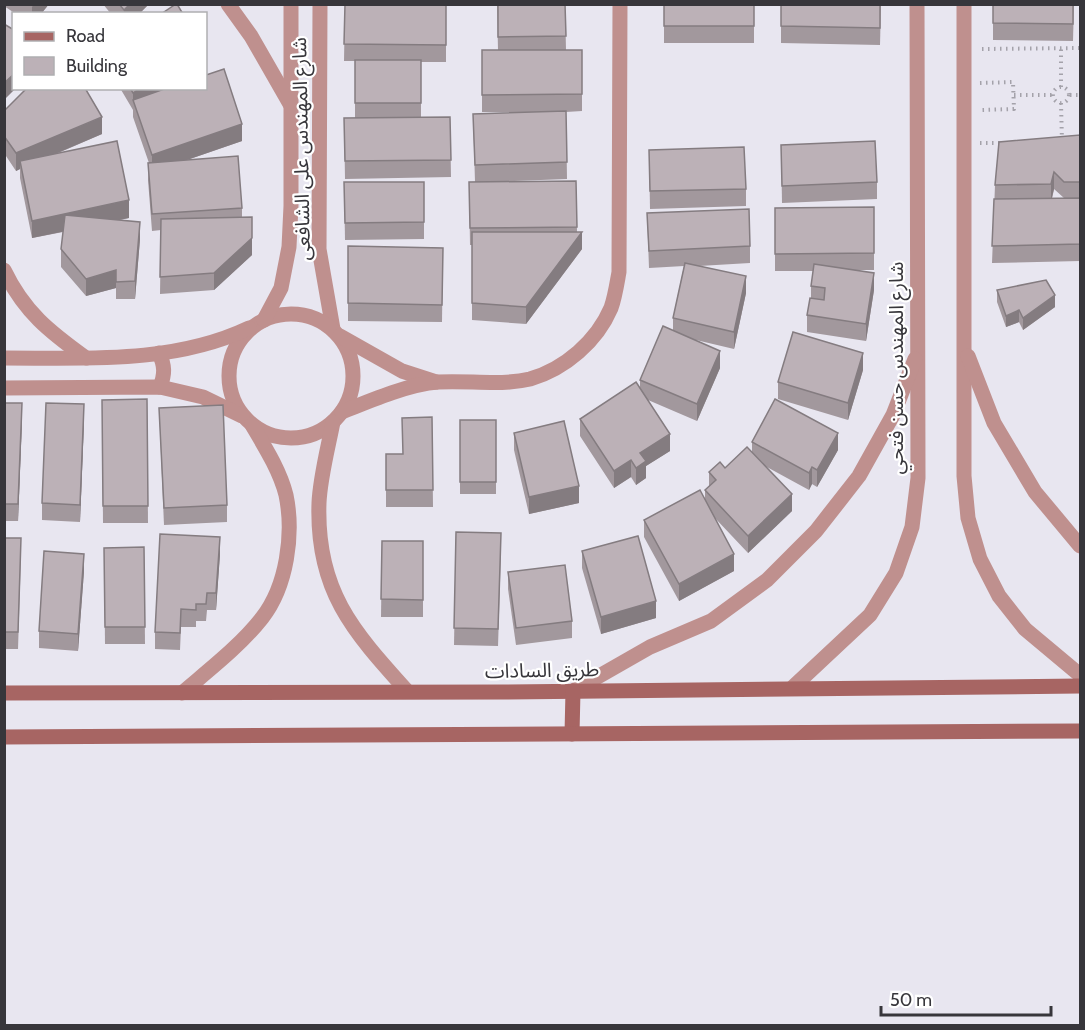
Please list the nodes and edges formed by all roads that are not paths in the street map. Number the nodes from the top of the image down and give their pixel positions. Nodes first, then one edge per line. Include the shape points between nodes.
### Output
1 (228, 4) edge
2 (291, 4) edge
3 (320, 4) edge
4 (620, 4) edge
5 (917, 4) edge
6 (964, 4) edge
7 (291, 106) junction
8 (4, 270) edge
9 (258, 323) junction
10 (336, 333) junction
11 (965, 348) junction
12 (918, 350) junction
13 (159, 354) junction
14 (4, 358) edge
15 (86, 358) junction
16 (436, 382) junction
17 (160, 387) junction
18 (4, 388) edge
19 (337, 417) junction
20 (247, 420) junction
21 (1080, 546) edge
22 (1080, 675) edge
23 (1080, 686) edge
24 (792, 688) junction
25 (407, 691) junction
26 (573, 691) junction
27 (4, 693) edge
28 (182, 693) junction
29 (1080, 731) edge
30 (572, 734) junction
31 (4, 737) edge

1 - 7 street
2 - 7 street, شارع المهندس على الشافعى
3 - 10 street, شارع المهندس على الشافعى via 320,249
4 - 16 street via 619,272 611,308 592,339 564,364 530,379
5 - 12 street, شارع المهندس حسن فتحي
6 - 11 street
7 - 9 street, شارع المهندس على الشافعى via 289,247 281,288
8 - 15 street via 13,290 45,328
9 - 10 street via 279,314 295,313 311,316
9 - 13 street via 207,345
9 - 20 street via 239,342 231,360 229,380 234,400
10 - 16 street via 402,371
10 - 19 street via 352,364 353,386
11 - 21 street via 994,423 1035,492
11 - 22 street via 964,476 968,518 980,558 999,596 1025,629
12 - 24 street, شارع المهندس حسن فتحي via 918,478 912,527 896,573 870,615
12 - 26 street via 893,415 859,476 816,531 767,580 711,621 650,647
13 - 15 street
13 - 17 street via 164,364
14 - 15 street
16 - 19 street via 393,394
17 - 18 street
17 - 20 street via 203,397
19 - 20 street via 324,429 286,438 267,433
19 - 25 street via 319,501 319,543 329,583 347,621
20 - 28 street via 270,455 285,494 290,537 282,578 263,616 235,648
23 - 24 main road, طريق السادات
24 - 26 main road, طريق السادات
25 - 26 main road, طريق السادات
25 - 28 main road, طريق السادات
26 - 30 main road
27 - 28 main road, طريق السادات
29 - 30 main road
30 - 31 main road

